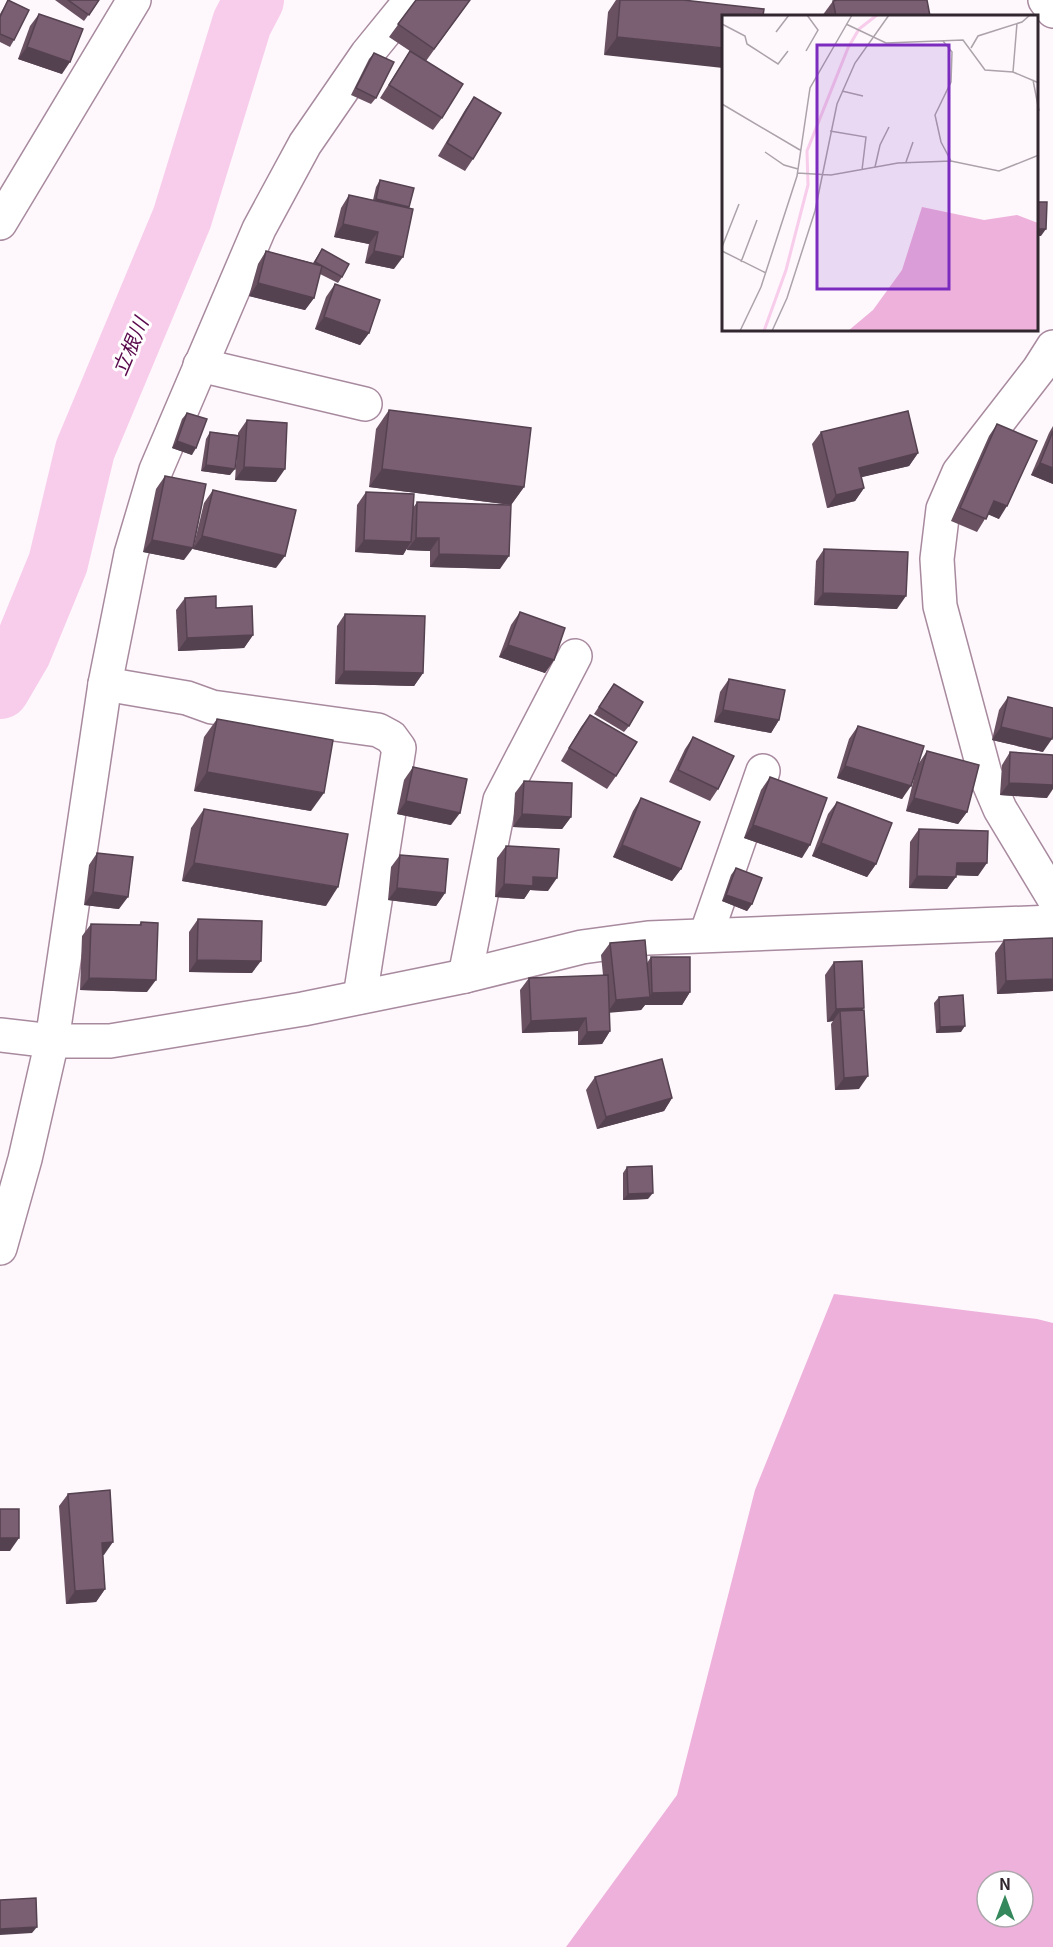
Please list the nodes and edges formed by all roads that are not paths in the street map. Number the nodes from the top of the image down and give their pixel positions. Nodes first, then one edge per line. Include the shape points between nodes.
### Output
1 (134, 0) edge
2 (411, 0) edge
3 (1045, 0) edge
4 (1053, 11) edge
5 (0, 223) edge
6 (1053, 347) edge
7 (200, 365) junction
8 (365, 404) dead end
9 (575, 656) dead end
10 (105, 684) junction
11 (763, 771) dead end
12 (1053, 897) edge
13 (1053, 922) edge
14 (706, 935) junction
15 (465, 976) junction
16 (360, 998) junction
17 (0, 1035) edge
18 (47, 1040) junction
19 (0, 1248) edge

1 - 5 street
2 - 7 street via 367,54 305,144 259,229
3 - 4 street
6 - 12 street via 959,472 943,509 937,559 940,606 985,774 1000,809
7 - 8 street
7 - 10 street via 156,470 131,554
9 - 15 street via 500,800
10 - 16 street via 187,698 212,707 378,730 391,737 399,748
10 - 18 street
11 - 14 street
13 - 14 street
14 - 15 street via 582,947
15 - 16 street
16 - 18 street via 110,1041
17 - 18 street
18 - 19 street via 25,1159

